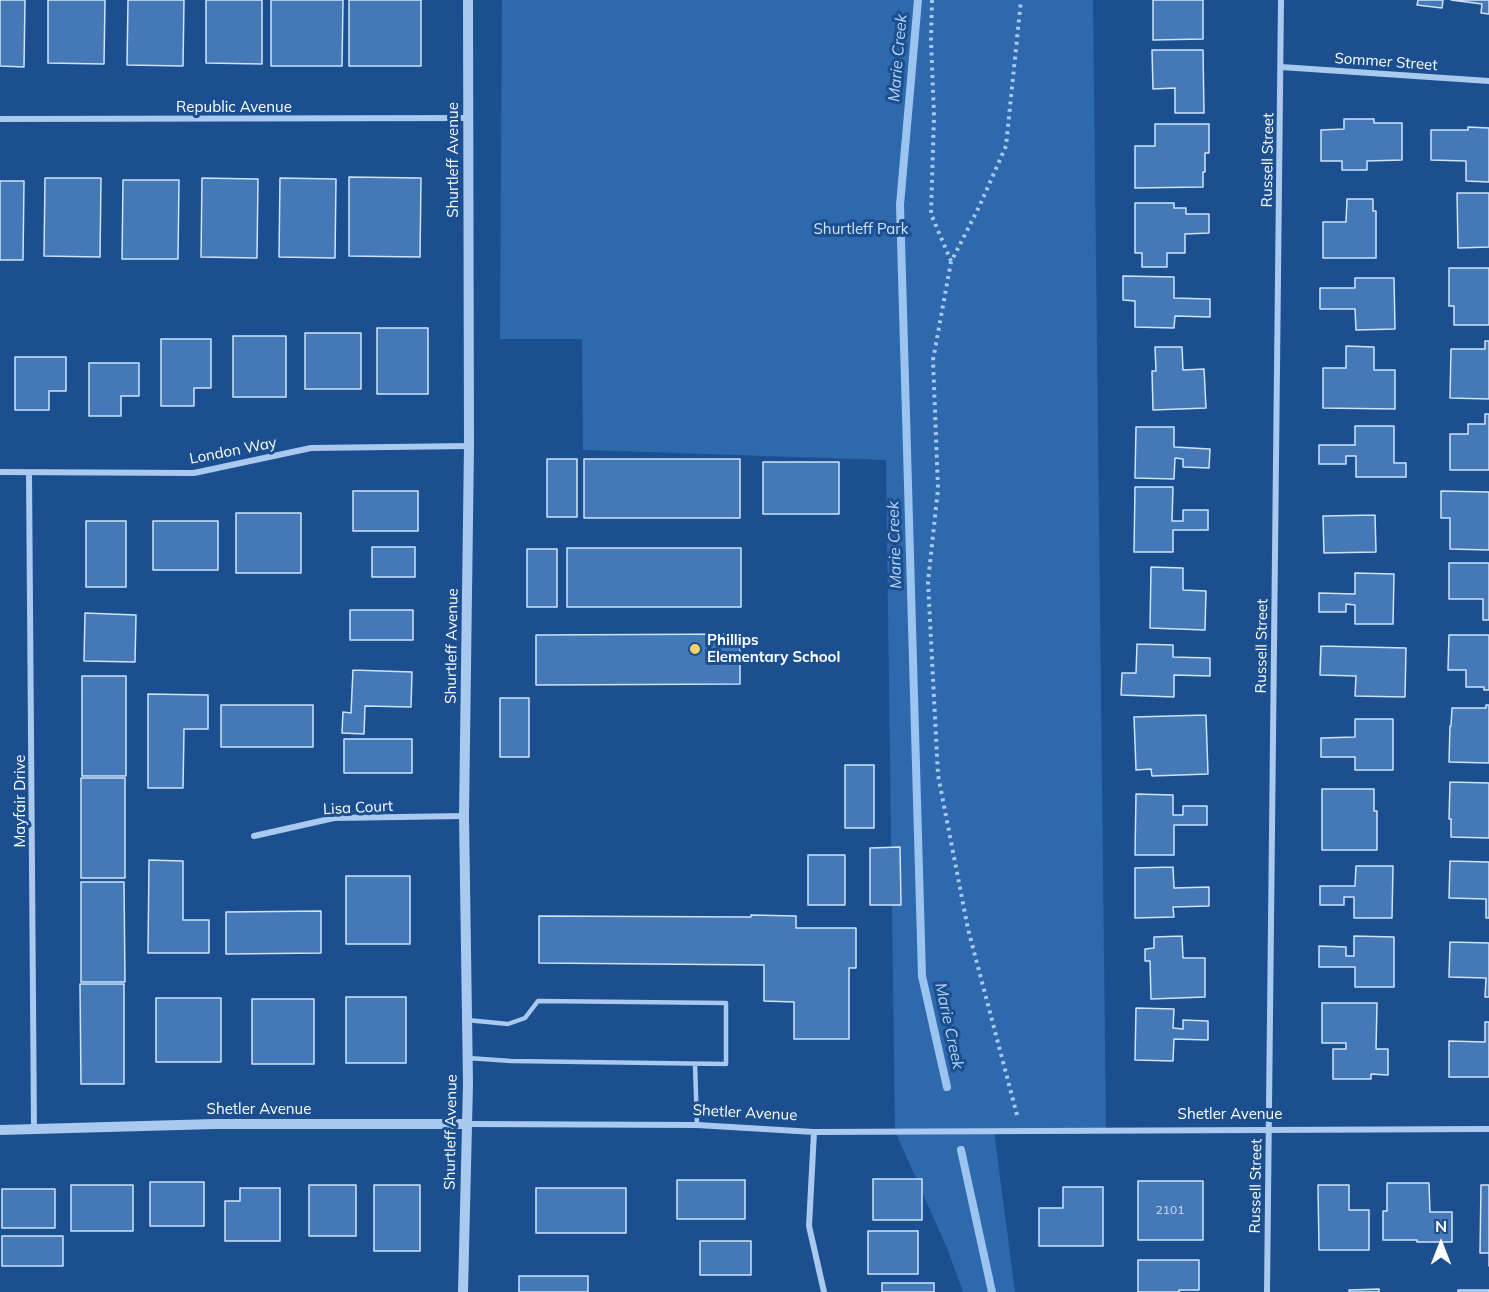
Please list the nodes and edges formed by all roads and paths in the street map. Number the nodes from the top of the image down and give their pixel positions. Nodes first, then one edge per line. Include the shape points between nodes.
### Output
1 (468, 0) edge
2 (932, 0) edge
3 (1021, 0) edge
4 (1281, 0) edge
5 (1281, 67) junction
6 (1489, 81) edge
7 (468, 118) junction
8 (0, 119) edge
9 (951, 262) junction
10 (469, 446) junction
11 (0, 472) edge
12 (29, 472) junction
13 (465, 816) junction
14 (254, 836) dead end
15 (467, 1020) junction
16 (468, 1058) junction
17 (695, 1064) junction
18 (466, 1124) junction
19 (697, 1125) junction
20 (1269, 1129) junction
21 (1489, 1129) edge
22 (0, 1130) edge
23 (34, 1130) junction
24 (1021, 1130) junction
25 (814, 1132) junction
26 (463, 1292) edge
27 (824, 1292) edge
28 (1267, 1292) edge

1 - 7 street, Shurtleff Avenue
2 - 9 path via 931,214
3 - 9 path via 1006,146
4 - 5 street, Russell Street
5 - 6 street, Sommer Street
5 - 20 street, Russell Street
7 - 8 street, Republic Avenue
7 - 10 street, Shurtleff Avenue
9 - 24 path via 933,360 938,489 928,582 938,775 968,929
10 - 12 street, London Way via 311,448 194,472
10 - 13 street, Shurtleff Avenue
11 - 12 street, London Way
12 - 23 street, Mayfair Drive
13 - 14 street, Lisa Court via 334,818
13 - 15 street, Shurtleff Avenue
15 - 16 street, Shurtleff Avenue
15 - 17 lane via 508,1024 525,1018 538,1001 726,1003 726,1064
16 - 17 lane
16 - 18 street, Shurtleff Avenue
17 - 19 lane
18 - 19 street, Shetler Avenue
18 - 23 street, Shetler Avenue via 214,1124
18 - 26 street, Shurtleff Avenue
19 - 25 street, Shetler Avenue
20 - 21 street, Shetler Avenue
20 - 24 street, Shetler Avenue
20 - 28 street, Russell Street
22 - 23 street, Shetler Avenue
24 - 25 street, Shetler Avenue
25 - 27 street via 809,1226

